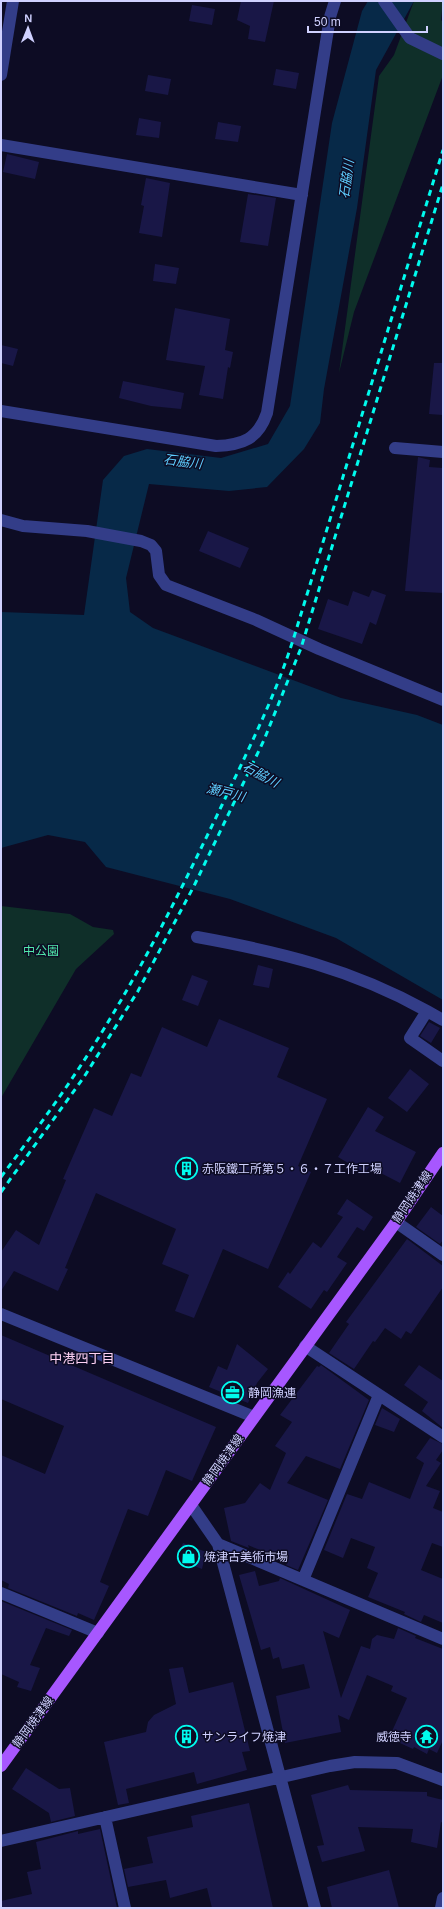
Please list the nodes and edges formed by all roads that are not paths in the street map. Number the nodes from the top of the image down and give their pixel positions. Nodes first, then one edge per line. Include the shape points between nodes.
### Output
1 (13, 1) edge
2 (335, 1) edge
3 (384, 1) edge
4 (443, 54) edge
5 (1, 75) edge
6 (1, 145) edge
7 (302, 195) junction
8 (1, 411) edge
9 (395, 448) dead end
10 (443, 452) edge
11 (1, 520) edge
12 (443, 700) edge
13 (197, 937) dead end
14 (427, 1011) junction
15 (443, 1020) edge
16 (443, 1061) edge
17 (443, 1153) edge
18 (396, 1222) junction
19 (443, 1256) edge
20 (1, 1314) edge
21 (306, 1346) junction
22 (380, 1395) junction
23 (254, 1417) junction
24 (443, 1437) edge
25 (191, 1505) junction
26 (218, 1544) junction
27 (303, 1580) junction
28 (1, 1593) edge
29 (98, 1632) junction
30 (443, 1639) edge
31 (3, 1760) edge
32 (280, 1777) junction
33 (443, 1780) edge
34 (105, 1817) junction
35 (1, 1841) edge
36 (443, 1898) edge
37 (125, 1908) edge
38 (315, 1908) edge
39 (441, 1908) edge

1 - 5 street
2 - 7 street via 330,17
3 - 4 street via 410,38
6 - 7 street
7 - 8 street via 267,413 256,434 234,446 216,446
9 - 10 street
11 - 12 street via 23,526 87,531 151,545 156,552 158,575 166,585 256,620
13 - 14 street via 269,950 330,968 394,993
14 - 15 street
14 - 16 street via 410,1038
17 - 18 main road, 静岡焼津線
18 - 19 street
18 - 21 main road, 静岡焼津線
20 - 23 street
21 - 22 street
21 - 23 main road, 静岡焼津線
22 - 24 street
22 - 27 street
23 - 25 main road, 静岡焼津線
25 - 26 street
25 - 29 main road, 静岡焼津線
26 - 27 street
26 - 32 street
27 - 30 street
28 - 29 street
29 - 31 main road, 静岡焼津線
32 - 33 street via 330,1766 374,1762 397,1763
32 - 34 street
32 - 38 street
34 - 35 street
34 - 37 street
36 - 39 street

